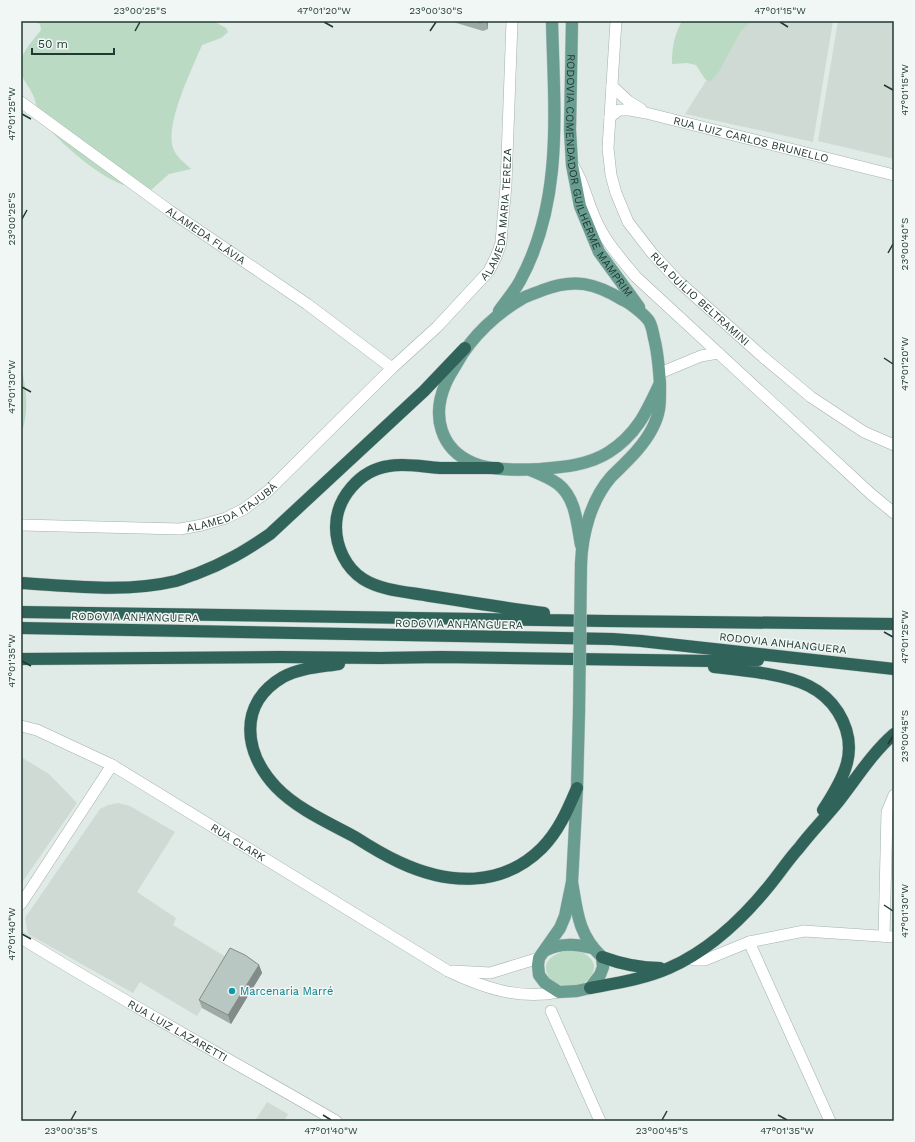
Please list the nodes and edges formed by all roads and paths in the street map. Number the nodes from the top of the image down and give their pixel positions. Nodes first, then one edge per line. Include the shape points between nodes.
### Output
1 (512, 21) edge
2 (552, 21) edge
3 (572, 21) edge
4 (616, 21) edge
5 (612, 86) junction
6 (21, 102) edge
7 (646, 113) junction
8 (610, 117) junction
9 (572, 165) junction
10 (894, 175) edge
11 (495, 317) junction
12 (649, 321) junction
13 (465, 348) junction
14 (718, 353) junction
15 (392, 368) junction
16 (660, 379) junction
17 (894, 446) edge
18 (498, 468) junction
19 (530, 470) junction
20 (894, 513) edge
21 (21, 525) edge
22 (582, 550) junction
23 (21, 582) edge
24 (21, 612) edge
25 (607, 621) junction
26 (894, 624) edge
27 (21, 628) edge
28 (380, 658) junction
29 (21, 659) edge
30 (811, 659) junction
31 (653, 660) junction
32 (894, 669) edge
33 (21, 726) edge
34 (894, 734) edge
35 (112, 765) junction
36 (577, 788) junction
37 (894, 795) edge
38 (798, 848) junction
39 (572, 882) junction
40 (21, 904) edge
41 (889, 936) edge
42 (21, 938) edge
43 (749, 942) junction
44 (592, 948) junction
45 (542, 954) junction
46 (602, 957) junction
47 (690, 958) junction
48 (669, 968) junction
49 (448, 971) junction
50 (590, 988) junction
51 (559, 992) junction
52 (551, 1011) dead end
53 (336, 1121) edge
54 (600, 1121) edge
55 (830, 1121) edge

1 - 15 street, ALAMEDA MARIA TEREZA via 506,185 501,243 489,271 437,327
2 - 11 main road, RODOVIA COMENDADOR GUILHERME MAMPRIM via 555,137 552,175 544,220 536,246 520,281
3 - 9 main road, RODOVIA COMENDADOR GUILHERME MAMPRIM
4 - 5 street, RUA DUÍLIO BELTRAMINI
5 - 7 street
5 - 8 street, RUA DUÍLIO BELTRAMINI
6 - 15 street, ALAMEDA FLÁVIA via 170,211 307,304
7 - 8 street, RUA LUIZ CARLOS BRUNELLO via 619,110
7 - 10 street, RUA LUIZ CARLOS BRUNELLO
8 - 17 street, RUA DUÍLIO BELTRAMINI via 608,148 616,193 628,222 652,253 678,281 811,397 864,432
9 - 12 main road, RODOVIA COMENDADOR GUILHERME MAMPRIM via 580,206 599,252
9 - 14 street via 581,178 595,220 620,259
11 - 12 main road via 524,297 548,288 579,283 610,292 632,305
11 - 13 main road
12 - 16 main road via 658,355
13 - 18 main road via 445,385 440,404 440,425 452,448 463,458 474,464
13 - 23 highway via 424,391 270,534 218,566 176,581 143,586 108,588
14 - 16 street via 682,362
14 - 20 street
15 - 21 street, ALAMEDA ITAJUBÁ via 268,491 244,509 226,518 202,526 180,529
16 - 19 main road via 643,419 627,438 609,452 589,462 562,468
16 - 22 main road via 659,412 653,428 600,494 591,514
18 - 19 main road
18 - 25 highway via 396,465 383,467 361,478 348,492 337,516 338,542 347,563 363,579 391,589 503,608
19 - 22 main road via 558,484 568,494 574,506
22 - 36 main road, bridge
24 - 25 highway, RODOVIA ANHANGUERA
25 - 26 highway, RODOVIA ANHANGUERA
27 - 30 highway, RODOVIA ANHANGUERA via 612,639
28 - 29 highway
28 - 31 highway
28 - 36 highway via 316,667 293,673 268,689 256,706 250,735 259,766 276,788 305,810 400,862 440,877 467,880 501,874 531,858 558,828
30 - 31 highway
30 - 32 highway, RODOVIA ANHANGUERA
31 - 38 highway via 726,668 796,680 819,691 834,706 848,731 850,743 847,764 839,784
33 - 35 street, RUA CLARK via 37,730
34 - 38 highway
35 - 40 street
35 - 49 street, RUA CLARK
36 - 39 main road
37 - 41 street via 887,812
38 - 47 highway via 744,915
39 - 44 main road via 583,932
39 - 45 main road via 565,916
41 - 43 street via 804,931
42 - 53 street, RUA LUIZ LAZARETTI
43 - 47 street via 705,960
43 - 55 street
44 - 45 main road via 565,944
44 - 46 main road
45 - 49 street, RUA CLARK via 490,973
45 - 51 main road via 538,965 539,975 545,984
46 - 48 highway via 642,968
46 - 50 main road via 600,975
47 - 48 highway
48 - 50 highway via 622,982
49 - 51 street, RUA CLARK via 490,989 531,995
50 - 51 main road
52 - 54 street

